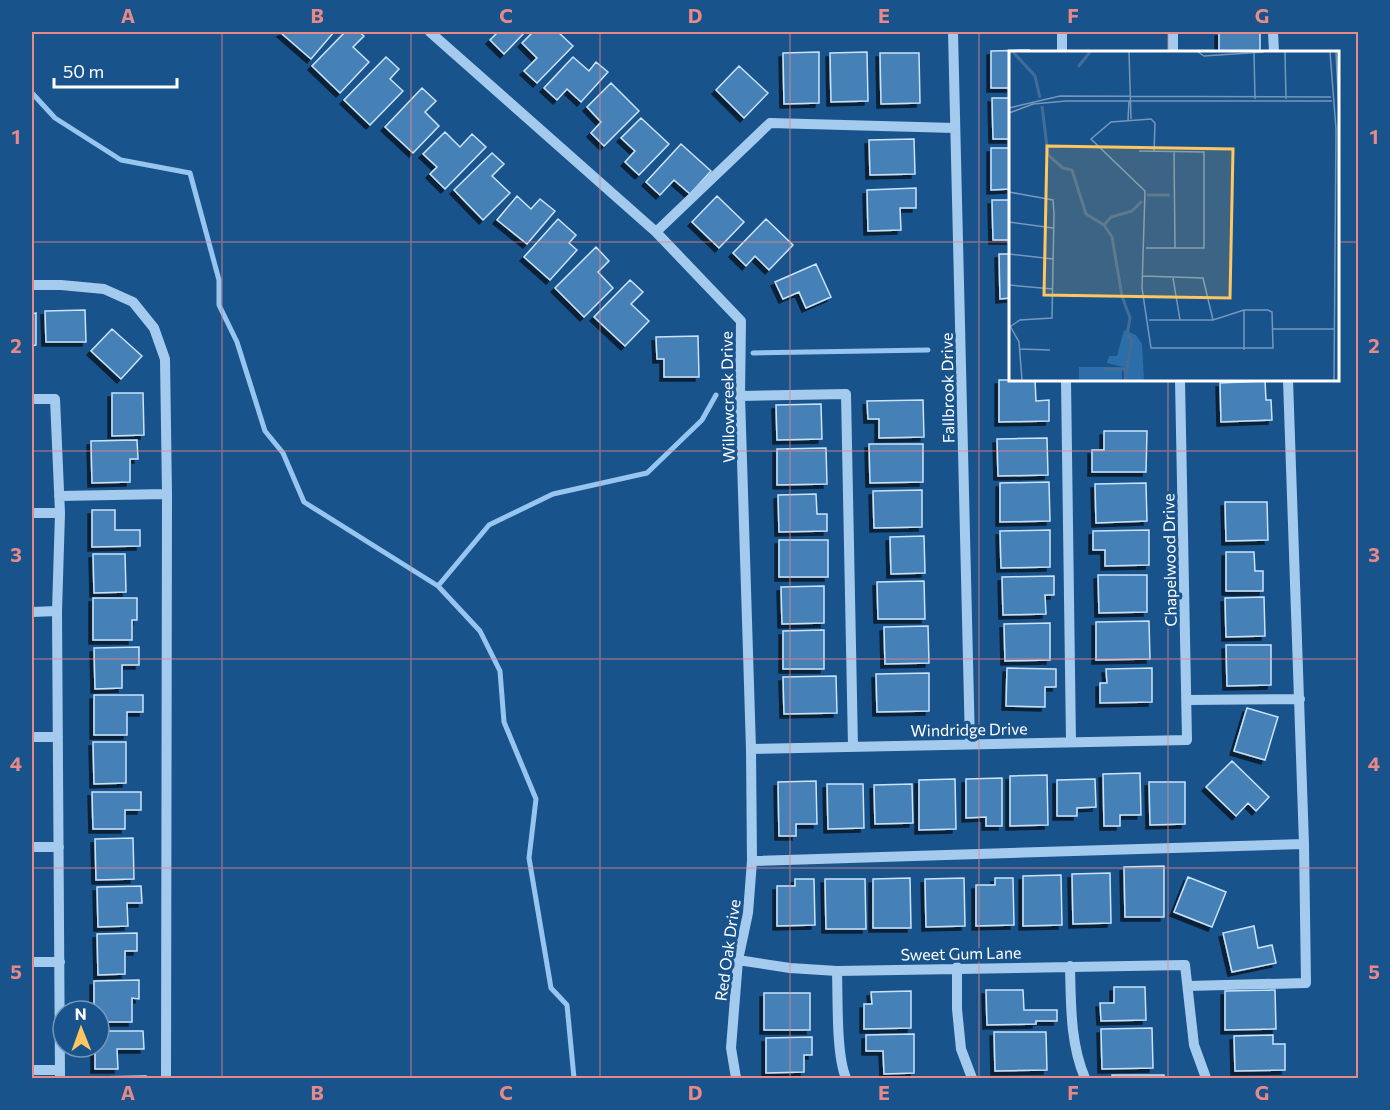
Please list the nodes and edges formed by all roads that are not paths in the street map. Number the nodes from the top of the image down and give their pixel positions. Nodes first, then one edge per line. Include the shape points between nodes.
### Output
1 (430, 32) edge
2 (953, 32) edge
3 (1062, 32) edge
4 (1173, 32) edge
5 (1273, 32) edge
6 (1062, 51) edge
7 (1173, 51) edge
8 (1274, 51) edge
9 (955, 128) junction
10 (656, 232) junction
11 (32, 285) edge
12 (1066, 381) edge
13 (1180, 381) edge
14 (1288, 381) edge
15 (740, 396) junction
16 (32, 399) edge
17 (167, 494) junction
18 (59, 496) junction
19 (32, 513) edge
20 (60, 513) junction
21 (57, 611) junction
22 (32, 612) edge
23 (1300, 699) junction
24 (1187, 700) junction
25 (32, 737) edge
26 (58, 737) junction
27 (1187, 740) joint
28 (1071, 742) junction
29 (970, 744) junction
30 (853, 747) junction
31 (752, 749) junction
32 (1304, 844) junction
33 (32, 847) edge
34 (59, 847) junction
35 (752, 861) junction
36 (738, 960) junction
37 (32, 962) edge
38 (60, 962) junction
39 (1070, 966) junction
40 (957, 967) junction
41 (837, 971) junction
42 (1188, 986) junction
43 (32, 1070) edge
44 (60, 1074) edge
45 (166, 1078) edge
46 (736, 1078) edge
47 (846, 1078) edge
48 (972, 1078) edge
49 (1085, 1078) edge
50 (1206, 1078) edge

1 - 10 street, Willowcreek Drive
2 - 9 street, Fallbrook Drive
3 - 6 street
4 - 7 street
5 - 8 street
9 - 10 street via 770,123
9 - 29 street, Fallbrook Drive
10 - 15 street, Willowcreek Drive via 741,321
11 - 17 street via 104,289 133,302 154,328 165,359
12 - 28 street
13 - 24 street, Chapelwood Drive
14 - 23 street
15 - 30 street via 846,394
15 - 31 street, Willowcreek Drive
16 - 18 street via 55,399
17 - 18 street
17 - 45 street
18 - 20 street
19 - 20 street
20 - 21 street
21 - 22 street
21 - 26 street
23 - 24 street
23 - 32 street
24 - 27 street, Chapelwood Drive
25 - 26 street
26 - 34 street
27 - 28 street, Windridge Drive
28 - 29 street, Windridge Drive
29 - 30 street, Windridge Drive
30 - 31 street, Windridge Drive
31 - 35 street, Willowcreek Drive
32 - 35 street
32 - 42 street via 1306,983
33 - 34 street
34 - 38 street
35 - 36 street, Red Oak Drive via 748,913
36 - 41 street, Sweet Gum Lane
36 - 46 street, Red Oak Drive via 731,1048
37 - 38 street
38 - 44 street
39 - 40 street, Sweet Gum Lane
39 - 42 street, Sweet Gum Lane via 1185,964
39 - 49 street via 1077,1060
40 - 41 street, Sweet Gum Lane
40 - 48 street via 961,1049
41 - 47 street
42 - 50 street via 1194,1044
43 - 44 street

